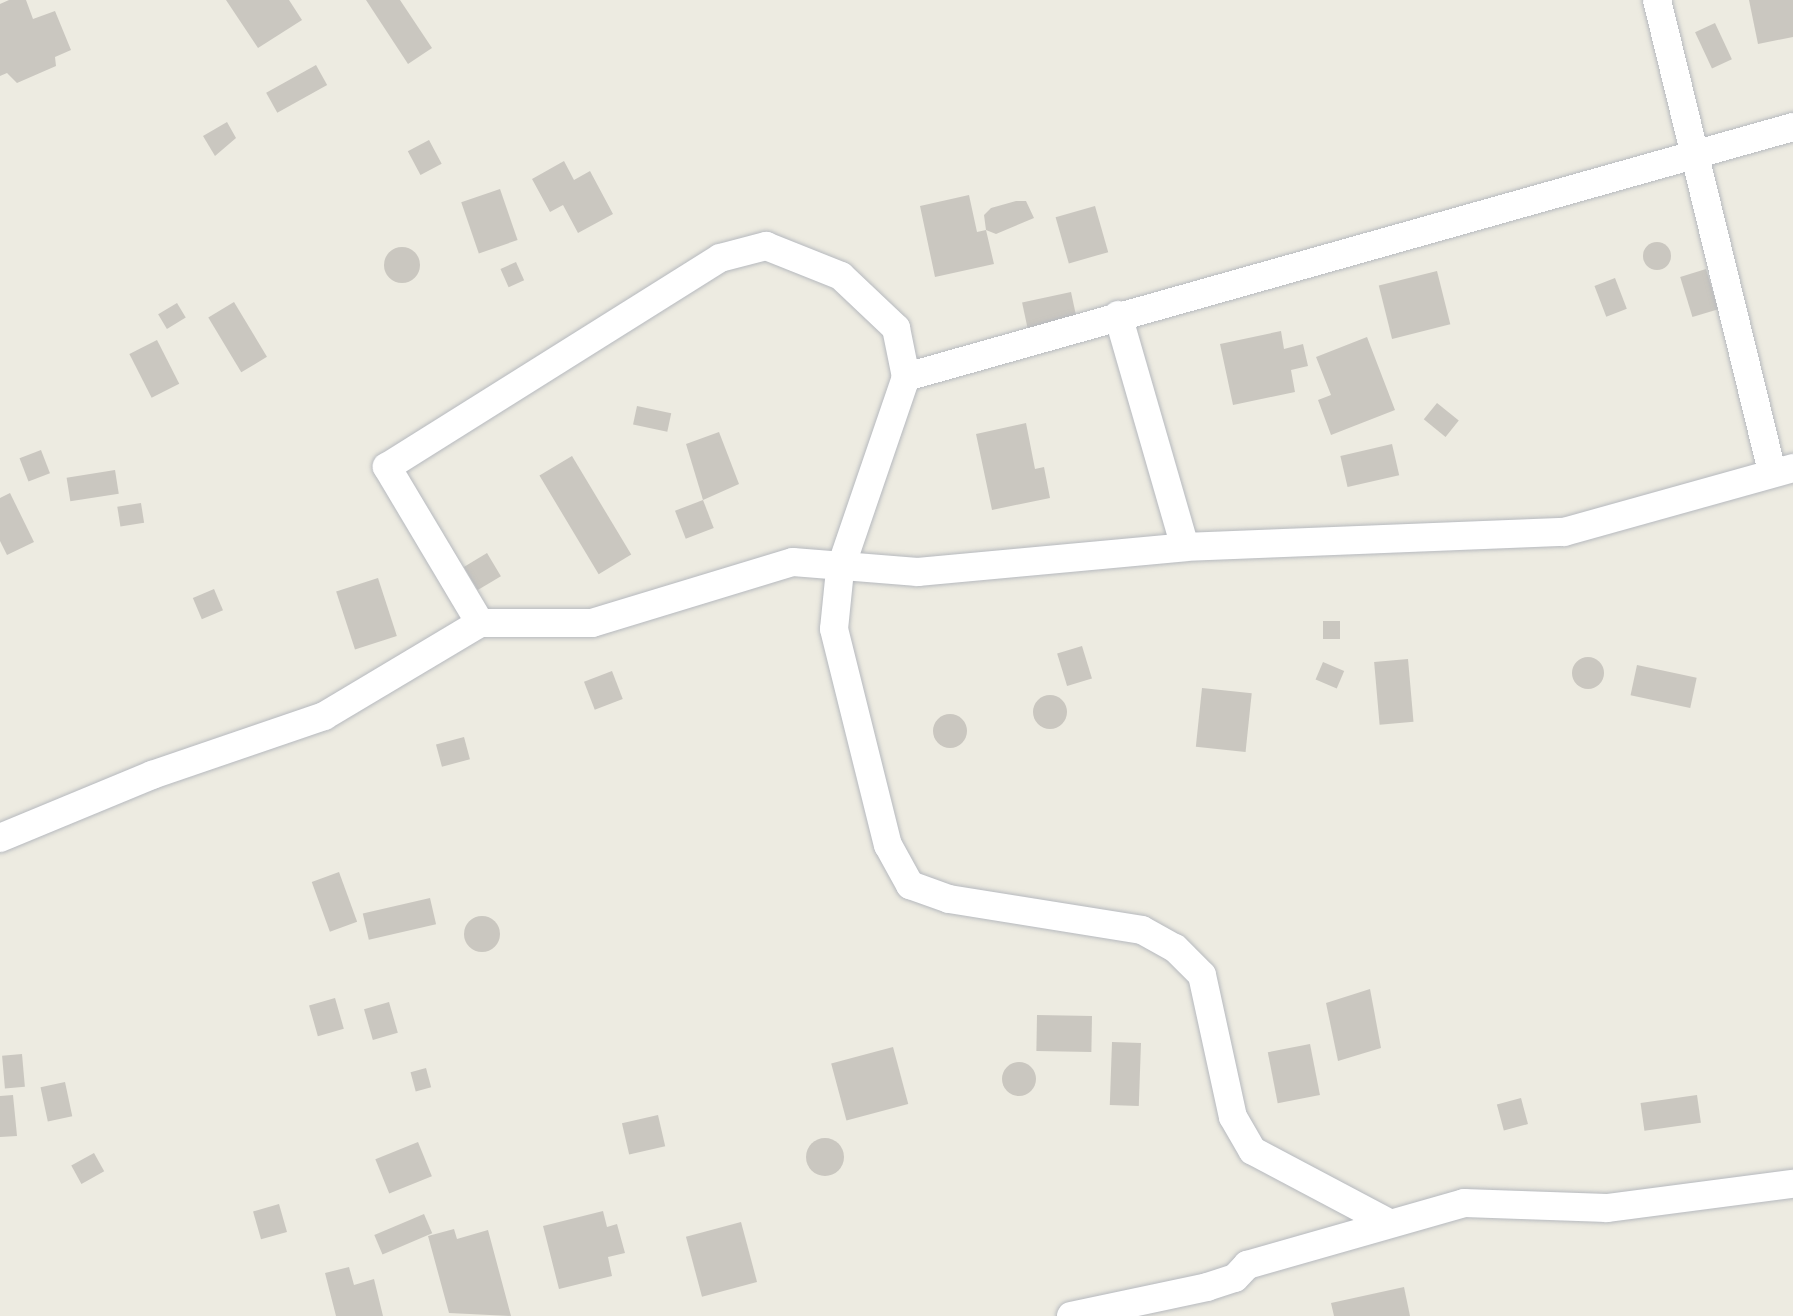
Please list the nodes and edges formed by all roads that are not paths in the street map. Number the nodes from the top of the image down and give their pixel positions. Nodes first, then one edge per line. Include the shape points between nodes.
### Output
1 (1657, 0) edge
2 (1793, 127) edge
3 (1696, 154) junction
4 (1118, 315) junction
5 (906, 377) junction
6 (1782, 470) edge
7 (1185, 547) junction
8 (840, 570) junction
9 (480, 623) junction
10 (0, 838) edge
11 (1793, 1184) edge
12 (1389, 1223) junction
13 (1071, 1316) edge

1 - 3 street
2 - 3 street
3 - 4 street
3 - 6 street
4 - 5 street
4 - 7 street
5 - 8 street
5 - 9 street via 896,328 841,276 766,246 720,258 387,467
6 - 7 street via 1564,532
7 - 8 street via 918,572
8 - 9 street via 793,562 759,568 592,623
8 - 12 street via 834,629 888,845 910,885 949,899 1142,930 1175,948 1202,975 1233,1117 1253,1151
9 - 10 street via 324,716 152,775
11 - 12 street via 1607,1208 1464,1203
12 - 13 street via 1247,1265 1235,1278 1207,1287

